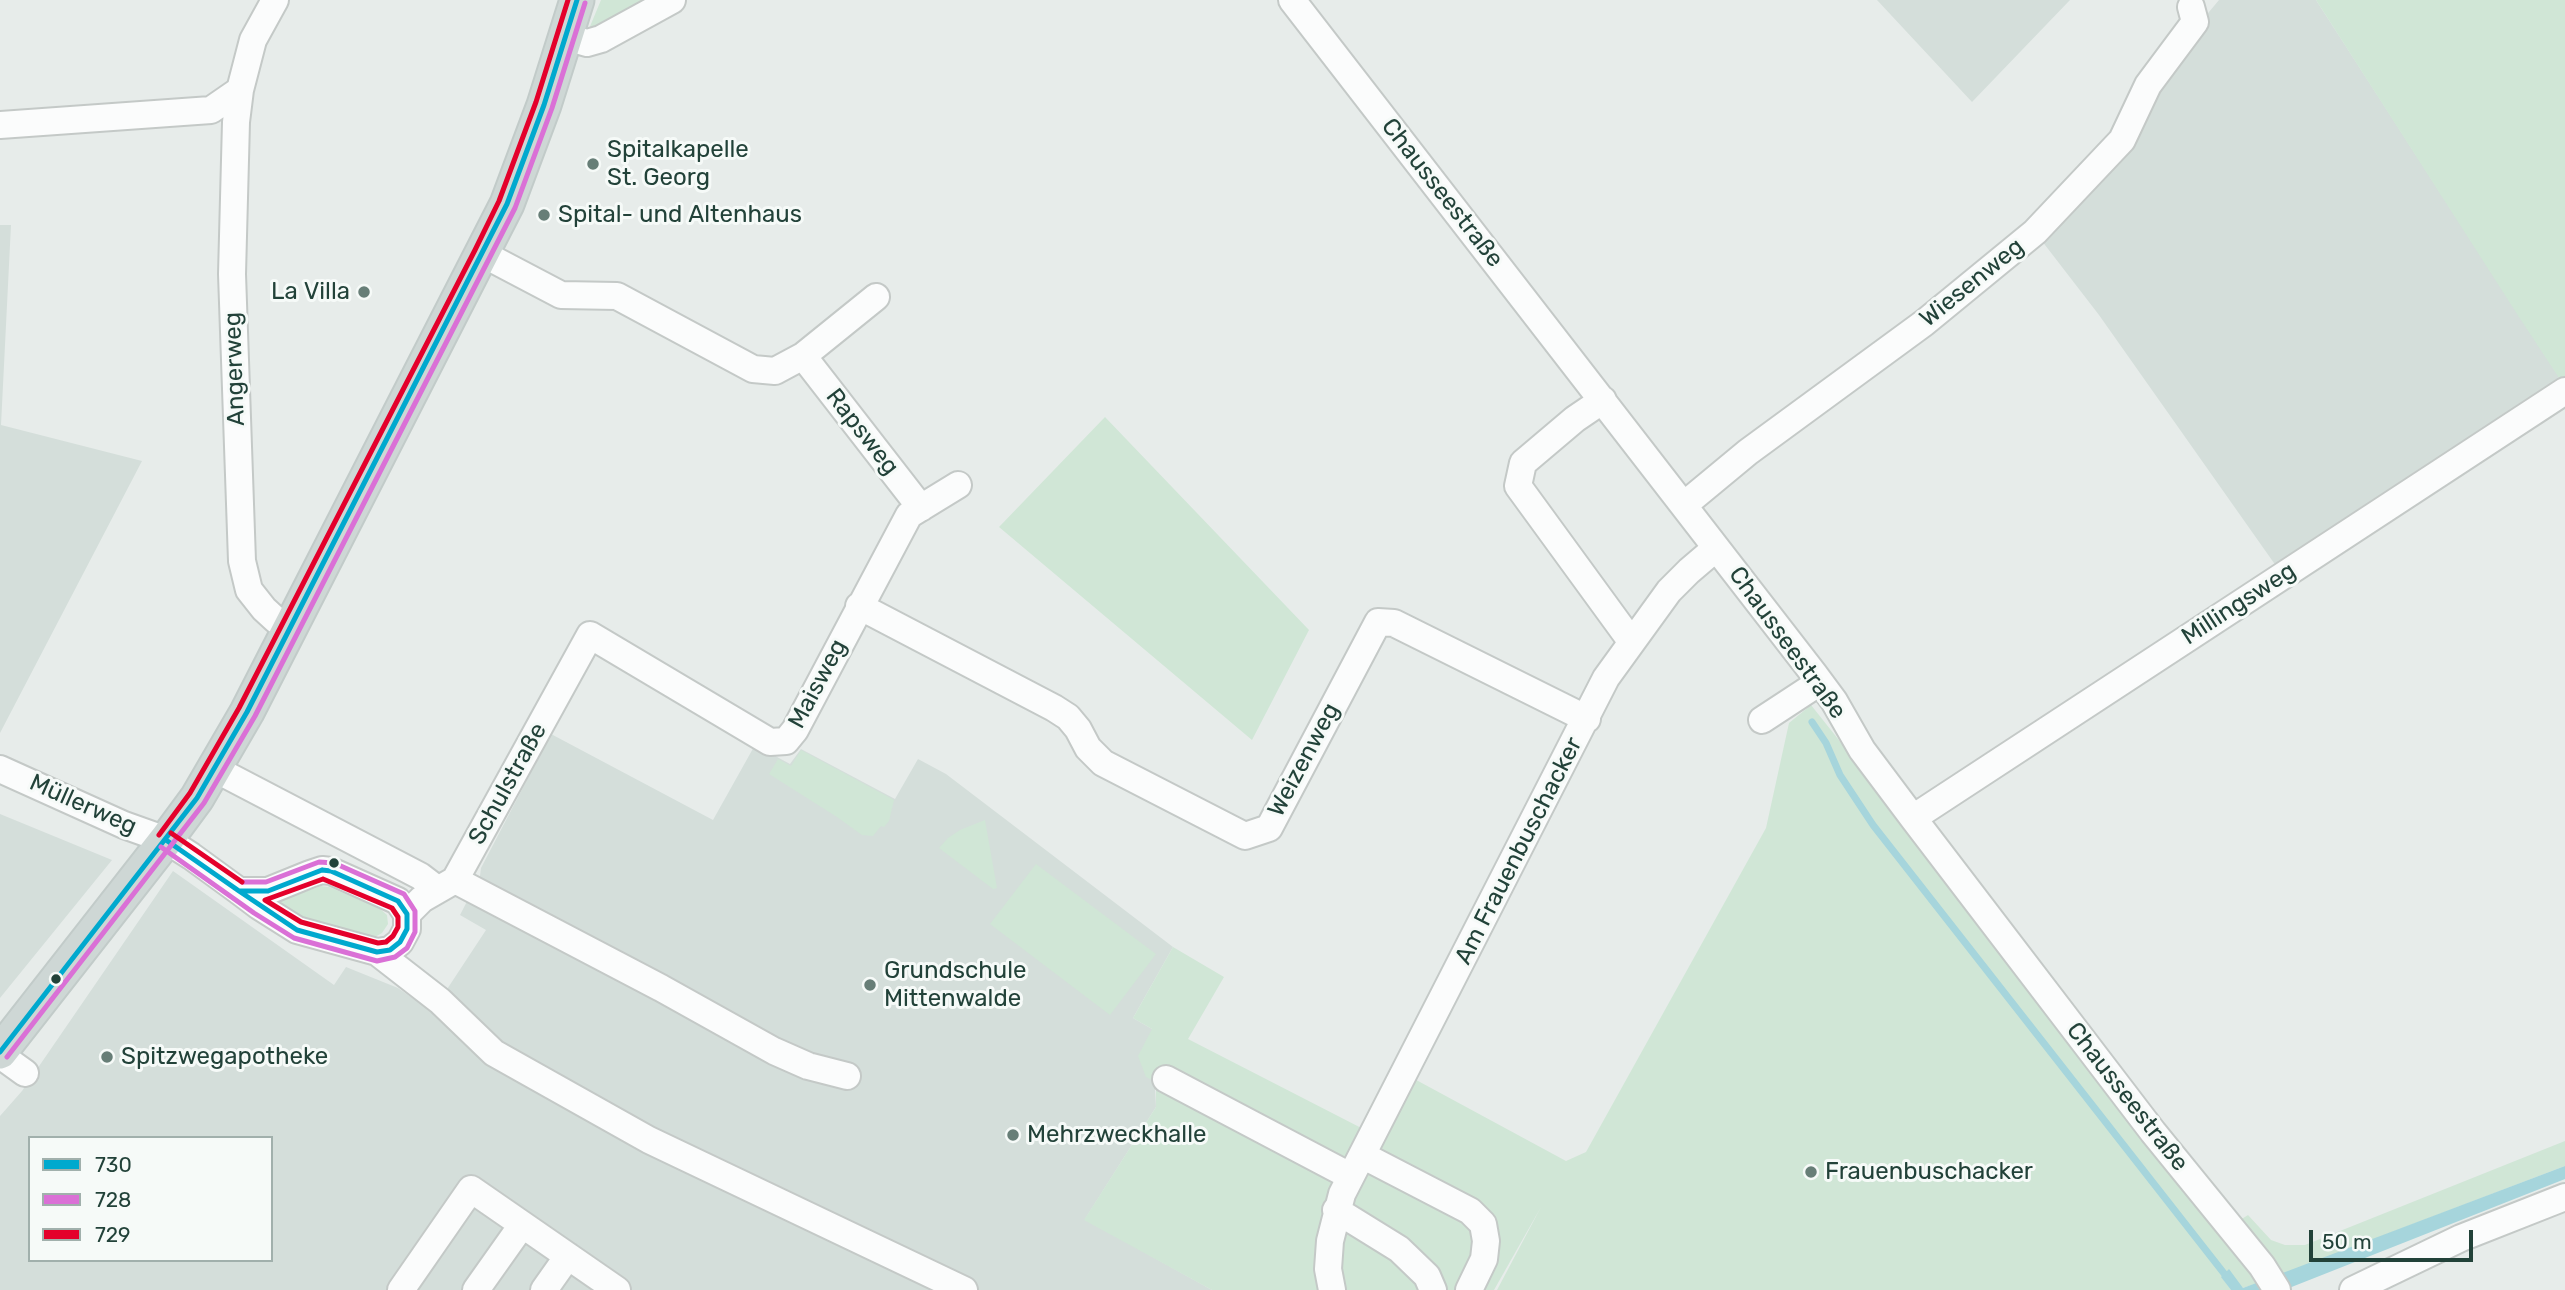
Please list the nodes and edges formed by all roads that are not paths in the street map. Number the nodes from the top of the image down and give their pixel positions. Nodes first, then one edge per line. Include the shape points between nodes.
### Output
1 (275, 0) edge
2 (577, 0) edge
3 (672, 0) edge
4 (1293, 0) edge
5 (2190, 7) dead end
6 (566, 37) junction
7 (240, 90) junction
8 (0, 125) edge
9 (483, 254) junction
10 (876, 297) dead end
11 (803, 356) junction
12 (2565, 391) edge
13 (1603, 400) junction
14 (958, 485) dead end
15 (1684, 505) junction
16 (920, 508) junction
17 (1716, 548) junction
18 (859, 606) junction
19 (291, 628) junction
20 (590, 635) joint
21 (1631, 641) junction
22 (1820, 682) junction
23 (1587, 719) junction
24 (1762, 720) dead end
25 (215, 768) junction
26 (0, 769) edge
27 (1913, 818) junction
28 (166, 840) junction
29 (446, 885) junction
30 (239, 891) junction
31 (407, 914) junction
32 (377, 952) junction
33 (0, 1054) edge
34 (25, 1073) dead end
35 (846, 1076) dead end
36 (1166, 1079) dead end
37 (1356, 1165) junction
38 (2565, 1198) edge
39 (1336, 1210) junction
40 (522, 1225) junction
41 (568, 1256) junction
42 (401, 1290) edge
43 (475, 1290) edge
44 (544, 1290) edge
45 (616, 1290) edge
46 (964, 1290) edge
47 (1332, 1290) edge
48 (1433, 1290) edge
49 (1469, 1290) edge
50 (2277, 1290) edge
51 (2353, 1290) edge

1 - 7 street, Angerweg via 253,40
2 - 6 main road
3 - 6 street via 601,39 587,43
4 - 13 street, Chausseestraße
5 - 15 street, Wiesenweg via 2195,22 2148,85 2122,140 2035,232 1924,323
6 - 9 main road via 507,204
7 - 8 street via 211,110
7 - 19 street, Angerweg via 232,274 242,561 249,590 276,620
9 - 11 street via 561,295 617,296 753,369 775,371
9 - 19 main road
10 - 11 street
11 - 16 street, Rapsweg
12 - 27 street, Millingsweg
13 - 15 street, Chausseestraße
13 - 21 street via 1523,463 1518,486
14 - 16 street, Maisweg
15 - 17 street, Chausseestraße
16 - 18 street, Maisweg via 909,515
17 - 21 street, Am Frauenbuschacker via 1669,591
17 - 22 street, Chausseestraße
18 - 20 street, Maisweg via 786,741 770,742
18 - 23 street, Weizenweg via 1054,708 1068,717 1103,763 1245,836 1269,828 1378,622 1394,623
19 - 25 main road
20 - 29 street, Schulstraße
21 - 23 street, Am Frauenbuschacker via 1606,678
22 - 24 street
22 - 27 street, Chausseestraße via 1862,750
23 - 37 street, Am Frauenbuschacker
25 - 28 main road
25 - 29 street via 420,876
26 - 28 street, Müllerweg
27 - 50 street, Chausseestraße
28 - 30 street
28 - 33 main road
29 - 31 street, Schulstraße
29 - 35 street via 661,988 774,1051
30 - 31 street via 268,891 322,870 331,871 398,901
30 - 32 street via 297,930
31 - 32 street via 407,929 400,942
32 - 46 street via 494,1053 649,1140
33 - 34 street
36 - 37 street
37 - 39 street, Am Frauenbuschacker
37 - 49 street via 1470,1211 1483,1224 1484,1259
38 - 51 street via 2461,1238
39 - 47 street, Am Frauenbuschacker via 1328,1269
39 - 48 street via 1399,1249 1427,1276
40 - 41 street
40 - 42 street via 471,1189
40 - 43 street
41 - 44 street
41 - 45 street

